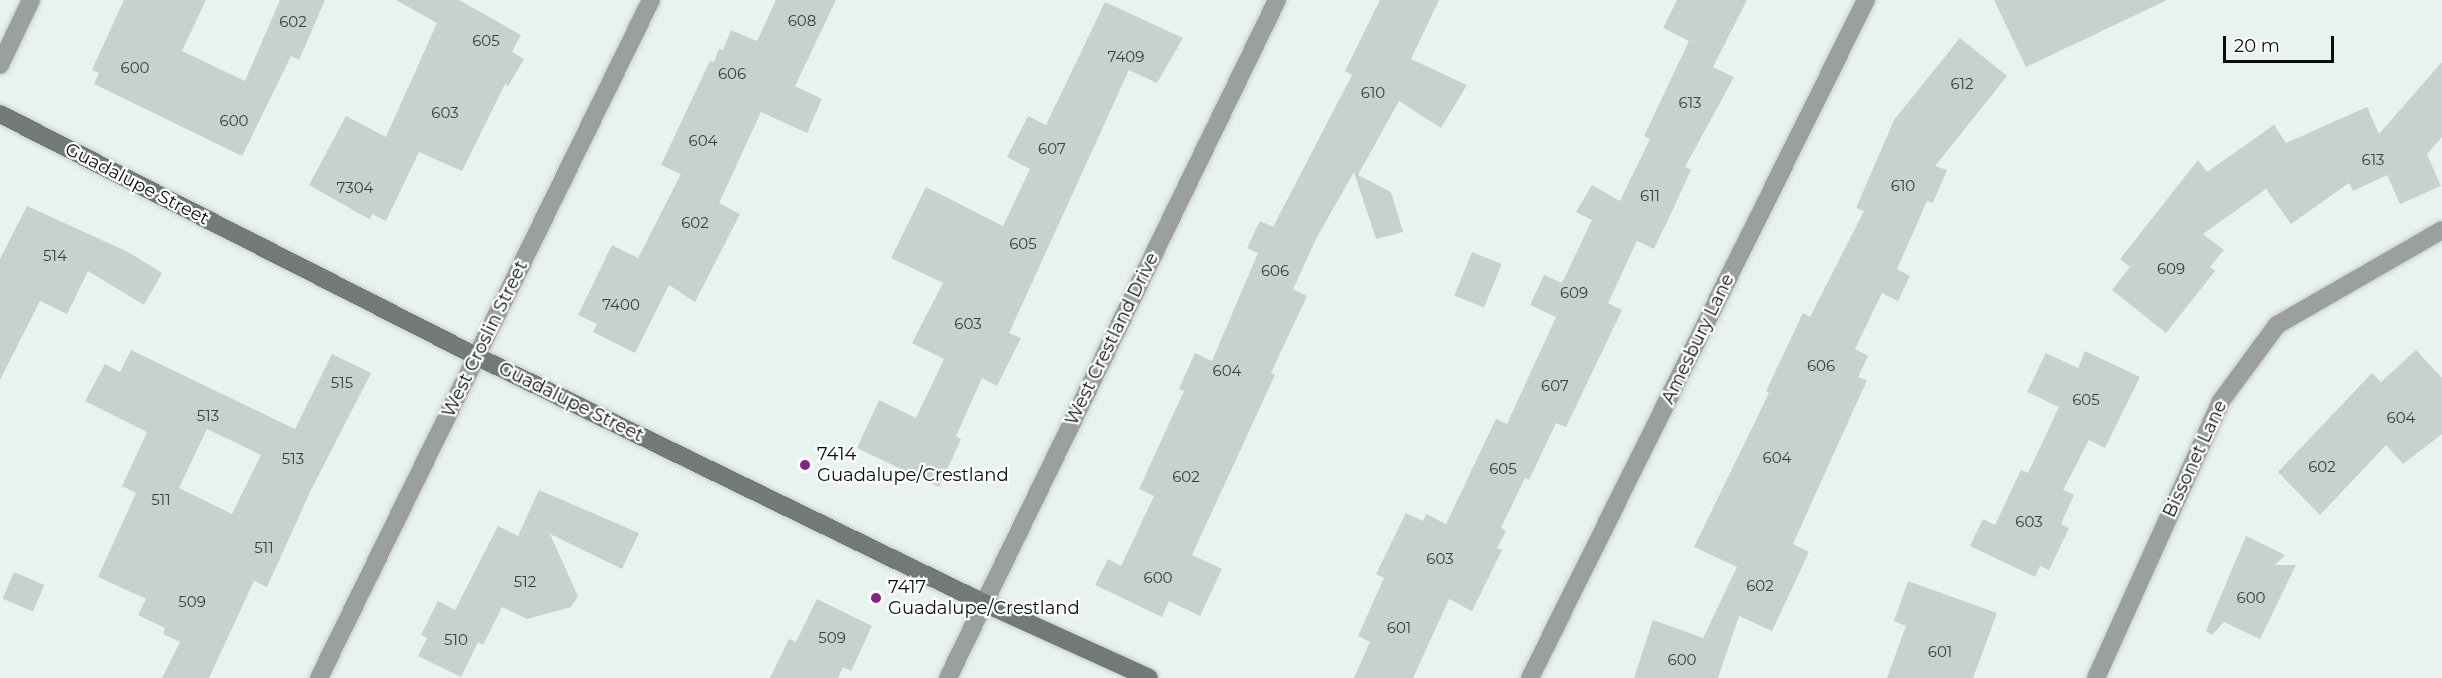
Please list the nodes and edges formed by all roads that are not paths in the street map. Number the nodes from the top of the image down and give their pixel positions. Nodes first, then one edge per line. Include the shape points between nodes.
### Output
1 (31, 0) edge
2 (651, 0) edge
3 (1277, 0) edge
4 (1866, 0) edge
5 (0, 65) edge
6 (0, 114) edge
7 (2442, 230) edge
8 (476, 356) junction
9 (984, 603) junction
10 (319, 678) edge
11 (948, 678) edge
12 (1149, 678) edge
13 (1530, 678) edge
14 (2096, 678) edge

1 - 5 street
2 - 8 street, West Croslin Street
3 - 9 street, West Crestland Drive
4 - 13 street, Amesbury Lane
6 - 8 street, Guadalupe Street
7 - 14 street, Bissonet Lane via 2277,324 2220,400
8 - 9 street, Guadalupe Street
8 - 10 street, West Croslin Street
9 - 11 street, West Crestland Drive
9 - 12 street, Guadalupe Street

